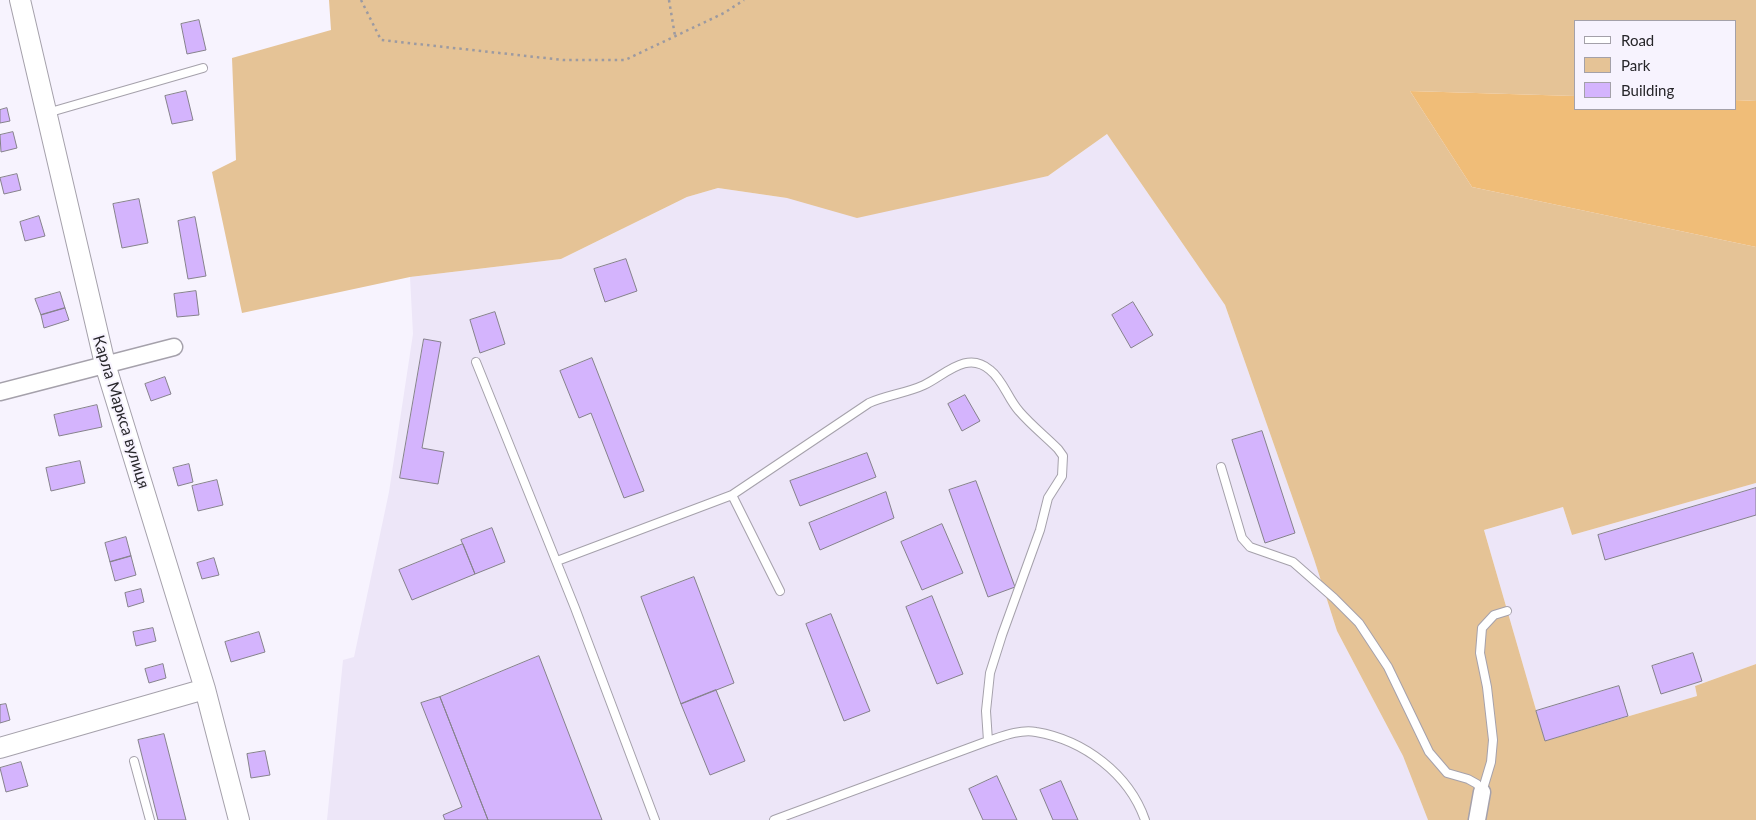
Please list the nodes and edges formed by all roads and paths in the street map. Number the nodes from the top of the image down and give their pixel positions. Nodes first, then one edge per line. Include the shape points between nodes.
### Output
1 (20, 0) edge
2 (361, 0) edge
3 (669, 0) edge
4 (744, 0) edge
5 (675, 36) junction
6 (204, 68) dead end
7 (46, 113) junction
8 (174, 347) dead end
9 (476, 362) dead end
10 (105, 364) junction
11 (0, 392) edge
12 (1221, 467) dead end
13 (732, 495) junction
14 (557, 561) junction
15 (780, 591) dead end
16 (1507, 611) dead end
17 (205, 689) junction
18 (988, 741) junction
19 (0, 748) edge
20 (134, 761) dead end
21 (1482, 792) junction
22 (150, 820) edge
23 (239, 820) edge
24 (655, 820) edge
25 (774, 820) edge
26 (1144, 820) edge
27 (1477, 820) edge

1 - 7 street, Карла Маркса вулиця
2 - 5 path via 381,40 563,60 625,60
3 - 5 path
4 - 5 path
6 - 7 lane
7 - 10 street, Карла Маркса вулиця
8 - 10 street
9 - 14 lane
10 - 11 street
10 - 17 street, Карла Маркса вулиця
12 - 21 lane via 1242,538 1250,547 1293,562 1359,623 1388,667 1429,752 1447,773 1468,779
13 - 14 lane
13 - 15 lane
13 - 18 lane via 869,403 925,385 956,365 977,365 992,371 1018,411 1058,449 1064,464 1062,476 1048,498 990,673 986,711
14 - 24 lane
16 - 21 lane via 1494,616 1482,628 1480,653 1493,740 1491,762
17 - 19 street
17 - 23 street, Карла Маркса вулиця
18 - 25 lane
18 - 26 lane via 1010,734 1035,732 1086,750 1100,759 1130,791
20 - 22 lane
21 - 27 street

